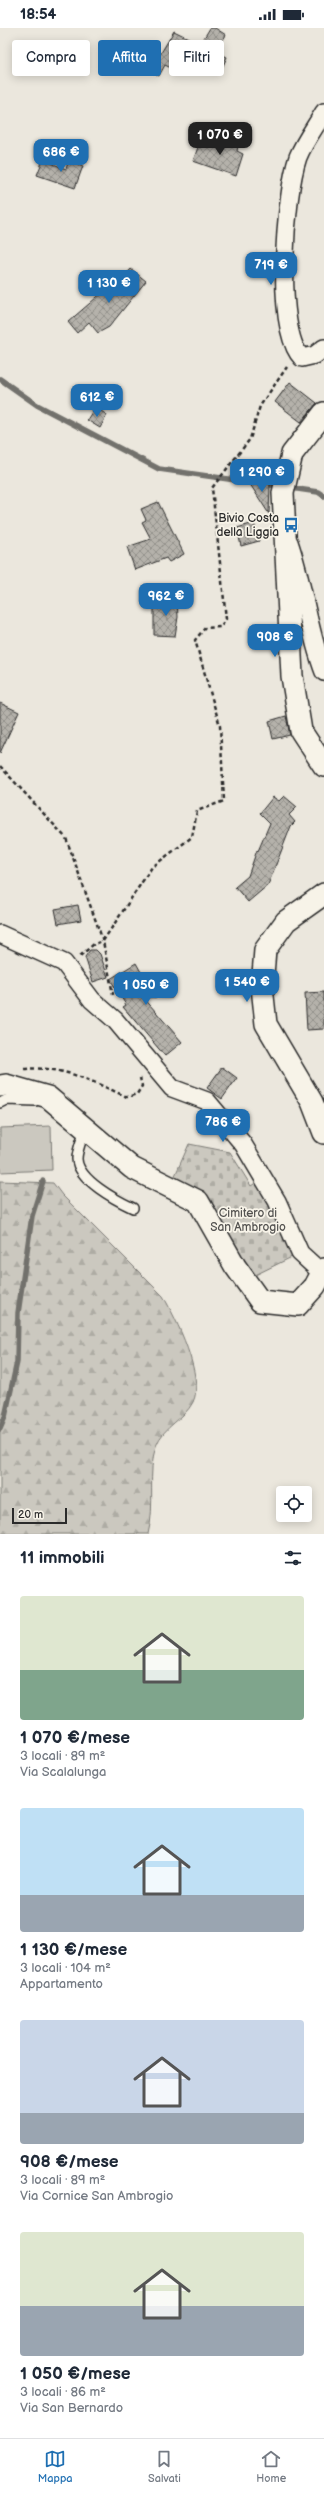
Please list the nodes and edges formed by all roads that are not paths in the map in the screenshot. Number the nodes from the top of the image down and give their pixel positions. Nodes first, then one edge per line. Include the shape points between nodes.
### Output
1 (324, 112) edge
2 (324, 348) edge
3 (324, 414) edge
4 (285, 531) junction
5 (324, 672) edge
6 (324, 766) edge
7 (324, 894) edge
8 (0, 934) edge
9 (0, 1086) edge
10 (0, 1103) edge
11 (60, 1107) junction
12 (85, 1129) junction
13 (324, 1133) edge
14 (133, 1208) dead end
15 (323, 1272) edge

1 - 2 street via 298,157 287,214 286,301 289,332 295,351 302,358 315,355
3 - 4 street via 292,454 283,493
4 - 5 street via 300,573 313,644
4 - 6 street via 292,676 301,731
7 - 13 street via 286,920 265,950 262,987 266,1024 312,1102
8 - 15 street via 64,963 92,1000 115,1020 172,1088 206,1101 243,1144 277,1201 300,1253
9 - 11 street via 6,1085 48,1097
10 - 11 lane via 6,1100 38,1101
11 - 12 street
12 - 14 lane via 77,1159 84,1175 111,1198
12 - 15 street via 132,1168 198,1200 235,1266 260,1301 298,1305 315,1286

